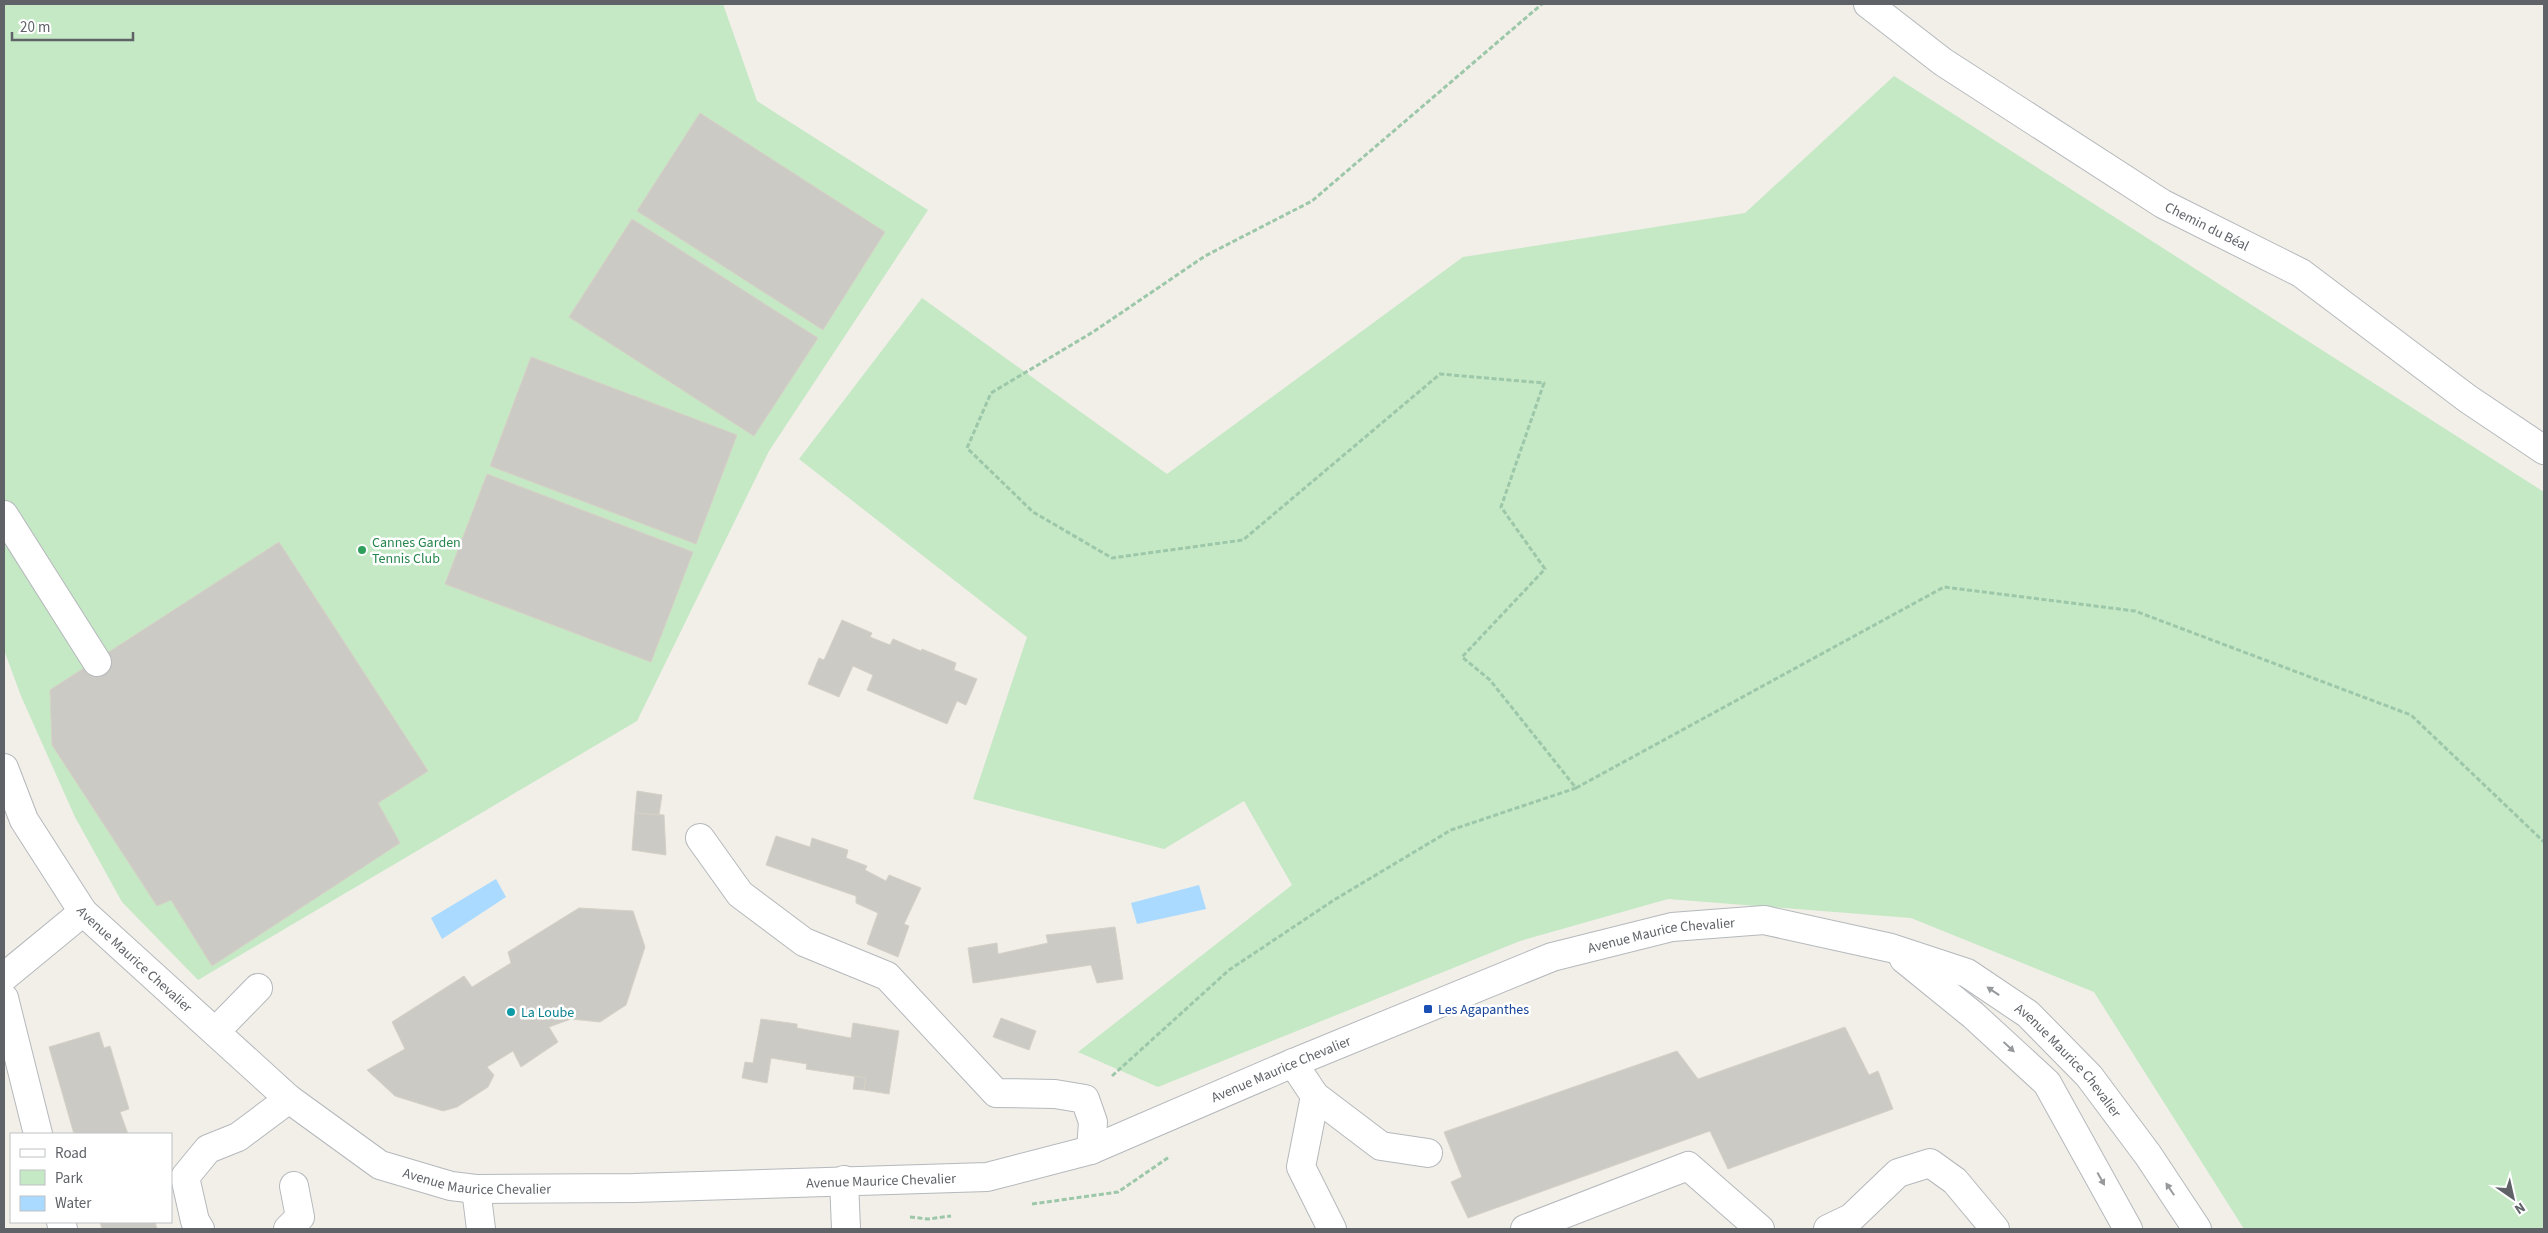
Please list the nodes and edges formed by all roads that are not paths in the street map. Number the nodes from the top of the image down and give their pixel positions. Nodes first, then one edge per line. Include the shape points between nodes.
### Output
1 (1868, 4) edge
2 (2544, 450) edge
3 (4, 515) edge
4 (96, 662) dead end
5 (4, 768) edge
6 (700, 838) dead end
7 (83, 912) junction
8 (1892, 948) junction
9 (4, 977) edge
10 (258, 988) dead end
11 (4, 998) edge
12 (216, 1031) junction
13 (1293, 1063) junction
14 (1315, 1096) junction
15 (289, 1099) junction
16 (38, 1133) edge
17 (1091, 1150) junction
18 (1428, 1153) dead end
19 (844, 1180) junction
20 (294, 1186) dead end
21 (476, 1189) junction
22 (200, 1229) edge
23 (288, 1229) edge
24 (481, 1229) edge
25 (846, 1229) edge
26 (1332, 1229) edge
27 (1525, 1229) edge
28 (1760, 1229) edge
29 (1828, 1229) edge
30 (1995, 1229) edge
31 (2128, 1229) edge
32 (2197, 1229) edge

1 - 2 street, Chemin du Béal via 1944,62 2163,204 2301,273 2468,399
3 - 4 street
5 - 7 street, Avenue Maurice Chevalier via 24,820
6 - 17 street via 740,894 804,942 887,976 996,1093 1055,1094 1085,1099 1092,1122
7 - 9 street
7 - 12 street, Avenue Maurice Chevalier
8 - 13 street, Avenue Maurice Chevalier via 1764,920 1672,927 1552,957
8 -> 31 street, Avenue Maurice Chevalier via 1973,1014 2047,1083
32 -> 8 street, Avenue Maurice Chevalier via 2148,1155 2089,1076 2028,1014 1967,973
10 - 12 street
11 - 16 street
12 - 15 street, Avenue Maurice Chevalier
13 - 14 street
13 - 17 street, Avenue Maurice Chevalier
14 - 18 street via 1380,1146
14 - 26 street via 1301,1167
15 - 21 street, Avenue Maurice Chevalier via 380,1165 451,1186
15 - 22 street via 238,1136 208,1149 186,1177 195,1221
17 - 19 street, Avenue Maurice Chevalier via 987,1177
19 - 21 street, Avenue Maurice Chevalier via 634,1188
19 - 25 street
20 - 23 street via 300,1217
21 - 24 street
27 - 28 street via 1688,1166
29 - 30 street via 1851,1218 1898,1173 1930,1163 1956,1181

